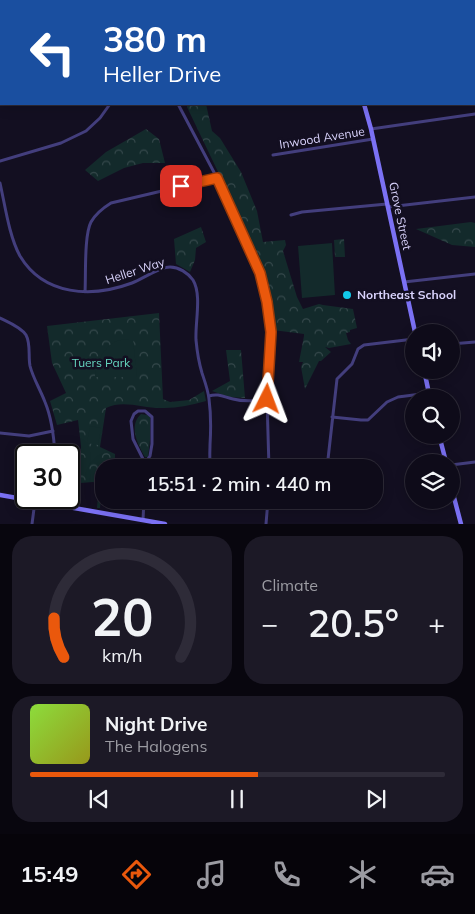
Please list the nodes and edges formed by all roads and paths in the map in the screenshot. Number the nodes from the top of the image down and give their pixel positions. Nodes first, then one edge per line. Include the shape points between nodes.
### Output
1 (109, 105) edge
2 (179, 105) edge
3 (364, 105) edge
4 (475, 114) edge
5 (371, 129) junction
6 (373, 139) junction
7 (273, 154) dead end
8 (0, 161) edge
9 (217, 178) junction
10 (0, 183) edge
11 (475, 197) edge
12 (387, 206) junction
13 (291, 215) dead end
14 (475, 274) edge
15 (404, 282) junction
16 (85, 292) junction
17 (0, 318) edge
18 (413, 324) edge
19 (405, 341) edge
20 (475, 342) edge
21 (460, 343) edge
22 (209, 396) junction
23 (405, 397) edge
24 (267, 399) junction
25 (332, 417) junction
26 (53, 431) junction
27 (0, 433) edge
28 (54, 444) edge
29 (211, 459) edge
30 (269, 459) edge
31 (328, 459) edge
32 (475, 462) edge
33 (460, 464) edge
34 (145, 465) edge
35 (0, 495) edge
36 (15, 498) edge
37 (34, 509) edge
38 (80, 509) edge
39 (144, 509) edge
40 (267, 509) edge
41 (457, 509) edge
42 (143, 520) junction
43 (158, 523) edge
44 (32, 524) edge
45 (165, 524) edge
46 (266, 524) edge
47 (461, 524) edge

1 - 8 street via 86,131 61,143
2 - 9 street
3 - 5 main road, Grove Street
4 - 5 street, Inwood Avenue
5 - 6 main road, Grove Street
6 - 7 street, Inwood Avenue
6 - 12 main road, Grove Street
9 - 16 street via 111,203 98,212 90,223 87,239
9 - 24 street via 260,273 267,302 271,332
10 - 16 street, Heller Way via 14,241 24,261 52,285
11 - 12 street
12 - 13 street
12 - 15 main road, Grove Street
14 - 15 street
15 - 18 main road, Grove Street
16 - 22 street, Heller Way via 121,287 170,267 190,276 197,291 198,359
17 - 26 street via 26,335 29,362
19 - 25 street via 364,345 358,349 352,364 337,379
20 - 21 street
22 - 24 street via 215,394 245,401
22 - 29 street, Heller Way
23 - 25 street via 387,402 368,420
24 - 30 street
25 - 31 street
26 - 27 street via 29,436
26 - 28 street
32 - 33 street
34 - 34 street via 152,444 152,417 138,410 131,421 133,439
35 - 36 main road
37 - 44 street
38 - 42 main road
39 - 42 street
40 - 46 street
41 - 47 main road
42 - 43 main road
43 - 45 main road

